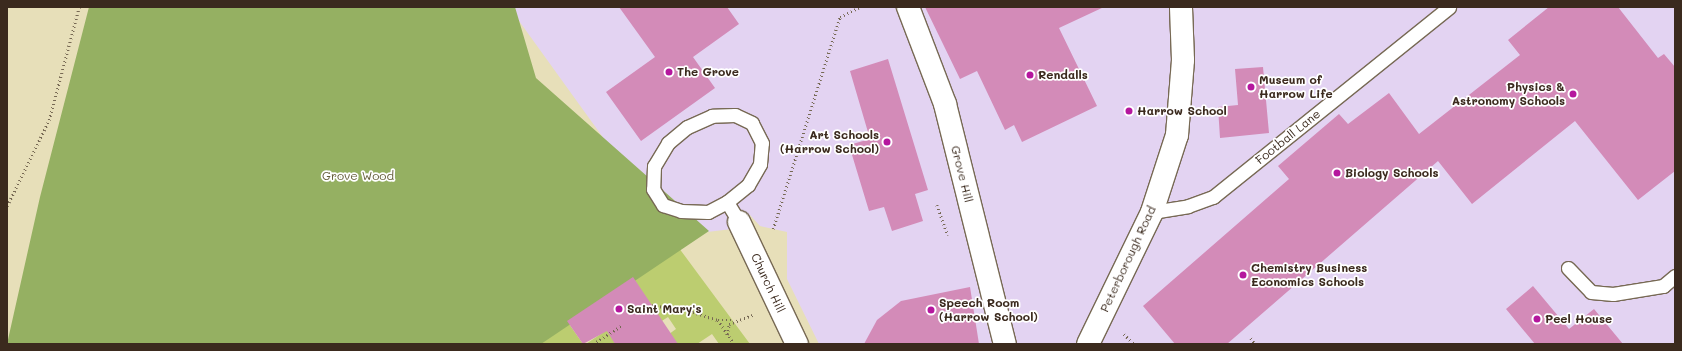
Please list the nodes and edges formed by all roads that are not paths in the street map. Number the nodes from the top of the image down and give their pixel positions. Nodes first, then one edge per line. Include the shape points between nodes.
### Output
1 (908, 7) edge
2 (1181, 7) edge
3 (1449, 7) edge
4 (727, 202) junction
5 (1152, 212) junction
6 (739, 222) joint
7 (1568, 268) dead end
8 (1675, 276) edge
9 (797, 344) edge
10 (1005, 344) edge
11 (1088, 344) edge

1 - 10 street, Grove Hill via 945,104
2 - 5 street, Peterborough Road via 1183,60 1176,135
3 - 5 lane, Football Lane via 1213,197 1188,206
4 - 4 lane via 708,212 681,211 663,205 653,189 654,166 668,143 687,128 712,116 736,115 752,123 762,143 760,164 748,185
4 - 6 lane
5 - 11 street, Peterborough Road
6 - 9 street, Church Hill
7 - 8 lane via 1591,292 1613,294 1663,286

